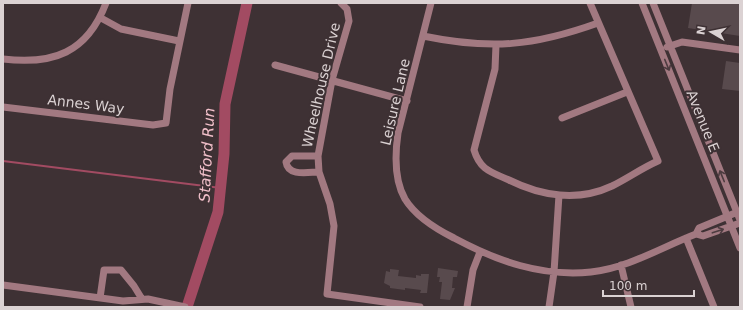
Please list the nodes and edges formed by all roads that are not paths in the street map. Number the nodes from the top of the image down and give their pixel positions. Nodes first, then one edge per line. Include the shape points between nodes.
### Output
1 (106, 3) edge
2 (188, 3) edge
3 (340, 3) edge
4 (431, 3) edge
5 (590, 3) edge
6 (642, 3) edge
7 (653, 3) edge
8 (101, 18) junction
9 (598, 23) junction
10 (423, 36) junction
11 (179, 41) junction
12 (496, 45) junction
13 (670, 45) junction
14 (661, 49) junction
15 (740, 50) edge
16 (3, 59) edge
17 (275, 65) dead end
18 (332, 80) junction
19 (627, 92) junction
20 (407, 101) junction
21 (3, 107) edge
22 (562, 118) dead end
23 (318, 156) junction
24 (319, 172) junction
25 (559, 195) junction
26 (738, 211) edge
27 (727, 216) junction
28 (740, 220) edge
29 (740, 223) edge
30 (731, 227) junction
31 (696, 234) junction
32 (686, 238) junction
33 (740, 248) edge
34 (480, 252) junction
35 (621, 265) junction
36 (554, 272) junction
37 (3, 285) edge
38 (100, 298) junction
39 (142, 299) junction
40 (185, 307) edge
41 (420, 307) edge
42 (467, 307) edge
43 (549, 307) edge
44 (631, 307) edge
45 (714, 307) edge

1 - 8 street
2 - 11 street
3 - 18 street, Wheelhouse Drive via 347,9 349,21
4 - 10 street, Leisure Lane
5 - 9 street
6 - 14 street, Avenue E
7 - 13 street, Avenue E
8 - 11 street via 121,28
8 - 16 street via 84,39 55,57 24,62
9 - 12 street via 565,35
9 - 19 street
10 - 12 street via 460,43
10 - 20 street, Leisure Lane
11 - 21 street, Annes Way via 166,123 153,125
12 - 25 street via 495,69 474,150 477,159 482,167 526,188 544,194
13 - 14 street
13 - 15 street via 682,42
26 -> 13 street, Avenue E
14 -> 27 street, Avenue E
17 - 18 street
18 - 20 street
18 - 23 street, Wheelhouse Drive
19 - 22 street
19 - 25 street via 658,161 628,178 594,192
20 - 34 street, Leisure Lane via 396,150 397,171 405,198 424,220
23 - 24 street, Wheelhouse Drive
23 - 24 street via 292,156 286,162 290,171
24 - 41 street, Wheelhouse Drive via 330,204 334,226 327,294
25 - 36 street
26 - 27 street, Leisure Lane
26 - 28 street, Avenue E
27 - 30 street, Avenue E
27 - 31 street, Leisure Lane via 699,228
29 - 30 street, Leisure Lane
31 -> 30 street, Leisure Lane via 702,236
30 - 33 street, Avenue E
31 - 32 street, Leisure Lane
32 - 35 street, Leisure Lane
32 - 45 street
34 - 36 street, Leisure Lane via 512,264
34 - 42 street via 473,270
35 - 36 street, Leisure Lane via 591,272
35 - 44 street
36 - 43 street
37 - 38 street
38 - 39 street via 122,301
38 - 39 street via 104,270 121,270
39 - 40 street

